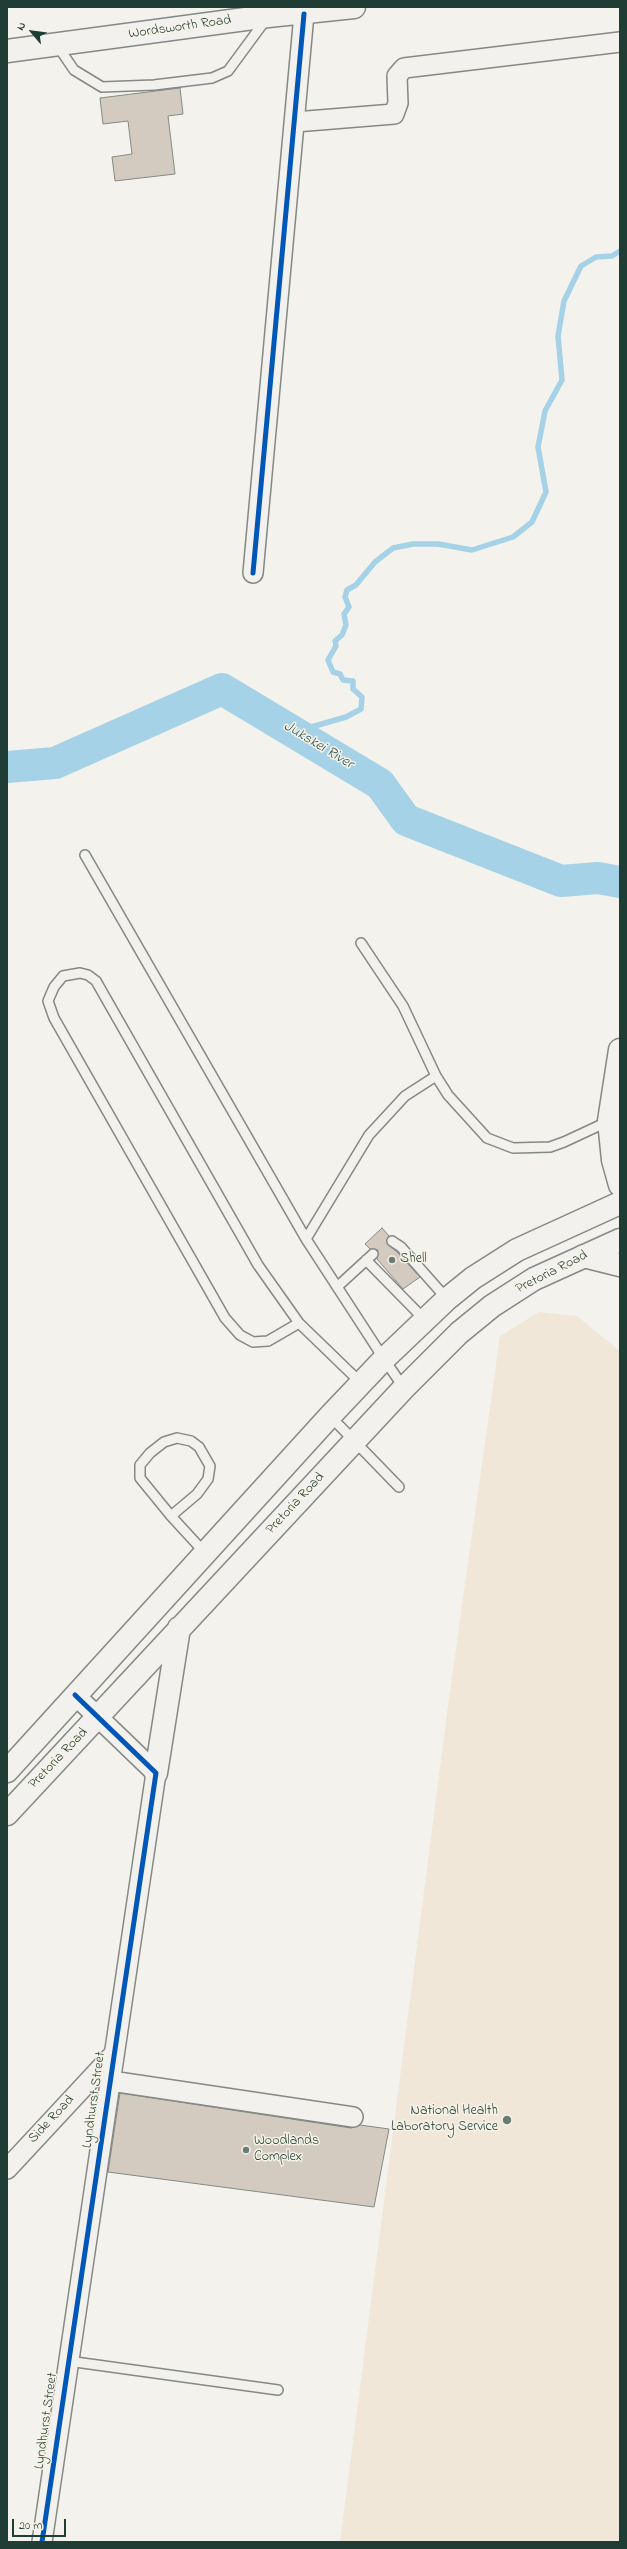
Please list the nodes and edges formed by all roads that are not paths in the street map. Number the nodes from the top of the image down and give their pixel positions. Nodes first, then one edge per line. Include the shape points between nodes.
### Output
1 (354, 7) edge
2 (304, 14) junction
3 (268, 16) junction
4 (620, 42) edge
5 (57, 46) junction
6 (7, 52) edge
7 (295, 122) junction
8 (253, 573) dead end
9 (85, 855) dead end
10 (361, 943) dead end
11 (620, 1050) edge
12 (436, 1076) junction
13 (609, 1121) junction
14 (620, 1185) edge
15 (620, 1203) edge
16 (306, 1239) junction
17 (620, 1240) edge
18 (392, 1241) dead end
19 (373, 1254) dead end
20 (584, 1256) junction
21 (366, 1260) junction
22 (620, 1265) edge
23 (337, 1287) junction
24 (447, 1299) junction
25 (425, 1320) junction
26 (299, 1323) junction
27 (384, 1360) junction
28 (362, 1384) junction
29 (404, 1388) junction
30 (330, 1416) junction
31 (354, 1442) junction
32 (399, 1487) dead end
33 (171, 1516) junction
34 (205, 1554) junction
35 (229, 1575) junction
36 (179, 1628) junction
37 (76, 1695) junction
38 (99, 1717) junction
39 (7, 1771) edge
40 (156, 1773) junction
41 (9, 1808) edge
42 (114, 2054) junction
43 (111, 2081) junction
44 (353, 2118) dead end
45 (7, 2169) edge
46 (68, 2361) junction
47 (278, 2390) dead end
48 (42, 2542) edge

1 - 2 main road, Wordsworth Road
2 - 3 main road, Wordsworth Road
2 - 7 street
3 - 5 main road, Wordsworth Road
3 - 5 lane via 228,71 212,78 154,85 102,87 74,70
4 - 7 street via 404,68 397,76 398,103 394,114
5 - 6 main road, Wordsworth Road
7 - 8 street
9 - 16 lane
10 - 12 lane via 403,1006
11 - 13 main road
12 - 13 lane via 448,1095 475,1127 487,1138 513,1148 550,1146
12 - 16 lane via 405,1096 369,1135
13 - 14 main road via 613,1160
15 - 24 main road, Pretoria Road via 517,1250 473,1278
16 - 23 lane
17 - 20 main road, Pretoria Road
18 - 24 lane via 401,1247
19 - 21 lane
20 - 22 main road
20 - 29 main road, Pretoria Road via 534,1279 492,1306 459,1333
21 - 23 lane
21 - 25 lane
23 - 27 lane
24 - 25 main road, Pretoria Road
25 - 27 main road, Pretoria Road
26 - 26 lane via 268,1341 253,1342 240,1335 225,1318 52,1014 48,1001 54,986 63,976 80,973 96,981 258,1265
26 - 28 lane
27 - 28 main road, Pretoria Road
27 - 29 lane
28 - 30 main road, Pretoria Road
29 - 31 main road, Pretoria Road
30 - 31 lane
30 - 34 main road, Pretoria Road
31 - 32 lane
31 - 35 main road, Pretoria Road
33 - 33 lane via 140,1478 138,1471 140,1464 150,1453 164,1442 177,1438 191,1441 199,1447 210,1466 208,1479 197,1494
33 - 34 lane
34 - 35 main road
34 - 37 main road, Pretoria Road
35 - 36 main road, Pretoria Road
36 - 38 main road, Pretoria Road
36 - 40 main road
37 - 38 street
37 - 39 main road, Pretoria Road
38 - 40 street
38 - 41 main road, Pretoria Road
40 - 42 street, Lyndhurst Street
42 - 43 street, Lyndhurst Street
42 - 45 street, Side Road
43 - 44 street
43 - 46 street, Lyndhurst Street
46 - 47 lane
46 - 48 street, Lyndhurst Street

